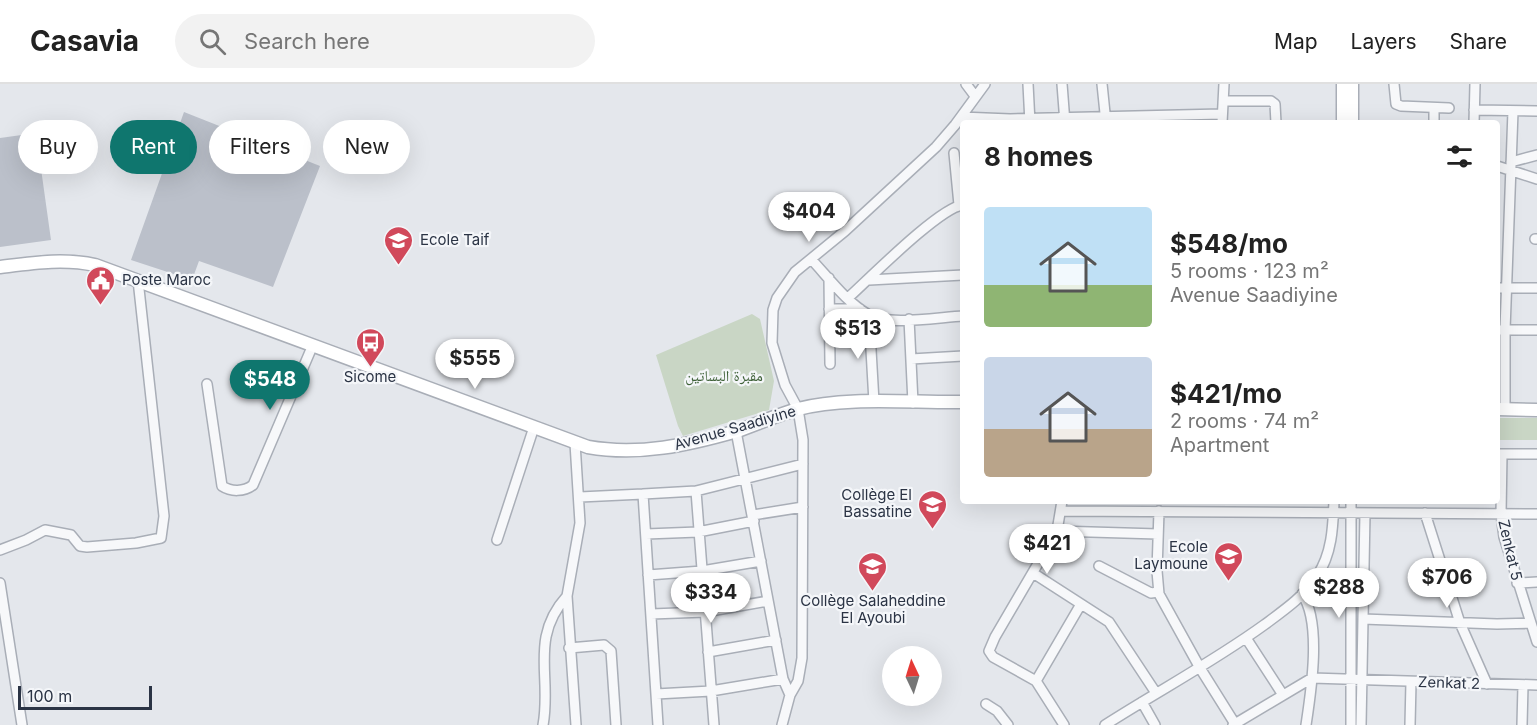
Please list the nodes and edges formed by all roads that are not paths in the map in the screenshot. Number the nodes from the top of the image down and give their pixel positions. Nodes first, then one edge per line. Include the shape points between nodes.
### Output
1 (966, 84) edge
2 (985, 84) edge
3 (1028, 84) edge
4 (1062, 84) edge
5 (1101, 84) edge
6 (1224, 84) edge
7 (1343, 84) edge
8 (1352, 84) edge
9 (1394, 84) edge
10 (1475, 84) edge
11 (975, 96) junction
12 (1223, 101) junction
13 (1449, 108) dead end
14 (1434, 109) junction
15 (1474, 110) junction
16 (1513, 111) junction
17 (1537, 111) edge
18 (962, 117) junction
19 (1222, 118) edge
20 (1106, 119) edge
21 (1013, 120) edge
22 (1030, 120) edge
23 (1065, 120) edge
24 (1275, 120) edge
25 (1343, 120) edge
26 (1352, 120) edge
27 (1434, 120) edge
28 (1474, 120) edge
29 (954, 153) dead end
30 (1537, 155) edge
31 (1500, 166) edge
32 (1510, 166) junction
33 (1537, 179) edge
34 (960, 198) edge
35 (960, 205) edge
36 (1500, 209) edge
37 (1509, 209) junction
38 (811, 259) junction
39 (0, 267) edge
40 (960, 275) edge
41 (829, 278) junction
42 (138, 280) junction
43 (869, 280) junction
44 (1502, 288) edge
45 (1537, 288) edge
46 (848, 298) junction
47 (829, 309) junction
48 (860, 309) junction
49 (869, 315) junction
50 (960, 316) edge
51 (909, 319) junction
52 (1501, 330) edge
53 (1537, 330) edge
54 (312, 346) junction
55 (960, 356) edge
56 (910, 359) junction
57 (830, 364) dead end
58 (1501, 367) edge
59 (207, 384) dead end
60 (874, 402) junction
61 (960, 402) edge
62 (913, 403) junction
63 (798, 409) junction
64 (1501, 409) edge
65 (1537, 410) edge
66 (534, 427) junction
67 (736, 431) junction
68 (575, 443) junction
69 (1500, 454) edge
70 (1537, 454) edge
71 (803, 464) junction
72 (746, 479) junction
73 (1500, 484) edge
74 (696, 491) junction
75 (643, 494) junction
76 (580, 497) junction
77 (1198, 504) edge
78 (1334, 504) edge
79 (1351, 504) edge
80 (1062, 506) edge
81 (803, 507) junction
82 (1159, 511) junction
83 (1198, 512) junction
84 (1334, 513) junction
85 (1352, 513) junction
86 (1365, 513) junction
87 (1425, 513) junction
88 (1501, 514) junction
89 (1537, 514) edge
90 (754, 518) junction
91 (1057, 531) junction
92 (698, 532) junction
93 (646, 534) junction
94 (1158, 534) junction
95 (497, 540) dead end
96 (0, 550) edge
97 (761, 561) junction
98 (1098, 566) dead end
99 (702, 571) junction
100 (1033, 573) junction
101 (648, 575) junction
102 (0, 582) edge
103 (1537, 582) edge
104 (1517, 583) junction
105 (1158, 592) junction
106 (1302, 594) junction
107 (567, 596) junction
108 (768, 601) junction
109 (1081, 604) junction
110 (705, 612) junction
111 (651, 614) junction
112 (1363, 619) junction
113 (1460, 623) junction
114 (1531, 623) junction
115 (1245, 638) junction
116 (776, 640) junction
117 (1537, 642) edge
118 (570, 648) junction
119 (708, 652) junction
120 (1200, 668) junction
121 (1312, 678) junction
122 (783, 679) junction
123 (1357, 680) junction
124 (1036, 681) junction
125 (1411, 682) junction
126 (1487, 684) junction
127 (1523, 685) junction
128 (1537, 685) edge
129 (711, 691) junction
130 (1156, 693) junction
131 (656, 694) junction
132 (790, 695) junction
133 (1283, 695) junction
134 (1142, 702) junction
135 (986, 704) dead end
136 (779, 724) edge
137 (22, 725) edge
138 (543, 725) edge
139 (576, 725) edge
140 (616, 725) edge
141 (658, 725) edge
142 (714, 725) edge
143 (1008, 725) edge
144 (1064, 725) edge
145 (1105, 725) edge
146 (1155, 725) edge
147 (1234, 725) edge
148 (1306, 725) edge
149 (1351, 725) edge
150 (1361, 725) edge
151 (1410, 725) edge
152 (1522, 725) edge

1 - 11 street
2 - 11 street
3 - 22 street
4 - 23 street
5 - 20 street
6 - 12 street
7 - 25 main road
8 - 26 main road
9 - 14 street via 1396,104
10 - 15 street
11 - 18 street
12 - 19 street
12 - 24 street via 1271,101 1275,104
13 - 14 street
14 - 27 street
15 - 16 street
15 - 28 street
16 - 17 street
16 - 32 street
18 - 21 street
18 - 38 street via 924,159
19 - 20 street
20 - 23 street
29 - 34 street
30 - 32 street
31 - 32 street
32 - 33 street
32 - 37 street
35 - 43 street via 932,221
36 - 37 street
37 - 44 street
38 - 41 street
38 - 63 street via 795,272 773,310 772,343 777,364
39 - 42 main road, Avenue Saadiyine via 77,261
40 - 43 street
41 - 46 street
41 - 47 street
42 - 54 main road, Avenue Saadiyine
42 - 96 street via 164,516 161,538 87,547 80,546 71,535 45,530
43 - 46 street
44 - 45 street
44 - 52 street
46 - 48 street
47 - 48 street
47 - 57 street
48 - 49 street
49 - 51 street
49 - 60 street
50 - 51 street
51 - 56 street
52 - 53 street
52 - 58 street
54 - 59 street via 248,489 222,486
54 - 66 main road, Avenue Saadiyine
55 - 56 street
56 - 62 street
58 - 64 street
60 - 62 main road, Avenue Saadiyine
60 - 63 main road, Avenue Saadiyine
61 - 62 main road, Avenue Saadiyine
63 - 67 main road, Avenue Saadiyine
63 - 71 street
64 - 65 main road
66 - 68 main road, Avenue Saadiyine
66 - 95 street
67 - 68 main road, Avenue Saadiyine via 649,451 609,451
67 - 72 street
68 - 76 street
69 - 70 street
71 - 72 street
71 - 81 street
72 - 74 street
72 - 90 street
73 - 88 street, Zenkat 5
74 - 75 street
74 - 92 street
75 - 76 street
75 - 93 street
76 - 107 street via 579,535
77 - 83 street
78 - 84 street
79 - 85 street
80 - 82 street
80 - 91 street
81 - 90 street
81 - 132 street via 802,658 798,681
82 - 83 street
82 - 94 street
83 - 84 street
84 - 85 street
84 - 106 street via 1327,556 1317,577
85 - 86 street
85 - 123 street
86 - 87 street
86 - 112 street
87 - 88 street
87 - 113 street
88 - 89 street
88 - 104 street, Zenkat 5
90 - 92 street
90 - 97 street
91 - 94 street
91 - 100 street
92 - 93 street
92 - 99 street
93 - 101 street
94 - 105 street
97 - 99 street
97 - 108 street
98 - 105 street via 1151,593
99 - 101 street
99 - 110 street
100 - 109 street
100 - 124 street via 989,651
101 - 111 street
102 - 137 street
103 - 104 street
104 - 114 street, Zenkat 5
105 - 120 street
106 - 115 street
106 - 121 street via 1311,615
107 - 118 street
107 - 138 street via 550,620 545,639
108 - 110 street
108 - 116 street
109 - 124 street
109 - 130 street via 1113,627
110 - 111 street
110 - 119 street
111 - 131 street
112 - 113 street
112 - 123 street
113 - 114 street
113 - 126 street
114 - 117 street, Zenkat 5
115 - 120 street
115 - 133 street
116 - 119 street
116 - 122 street
118 - 139 street
118 - 140 street via 604,645 611,651
119 - 129 street
120 - 130 street
120 - 147 street
121 - 123 street, Zenkat 2
121 - 133 street
121 - 148 street
122 - 129 street
122 - 132 street
123 - 125 street, Zenkat 2
123 - 149 street
123 - 150 street
124 - 144 street
125 - 126 street, Zenkat 2
125 - 151 street
126 - 127 street, Zenkat 2
127 - 128 street, Zenkat 2
127 - 152 street
129 - 131 street
129 - 142 street
130 - 134 street
131 - 141 street
132 - 136 street
133 - 147 street
134 - 145 street
134 - 146 street
135 - 143 street

